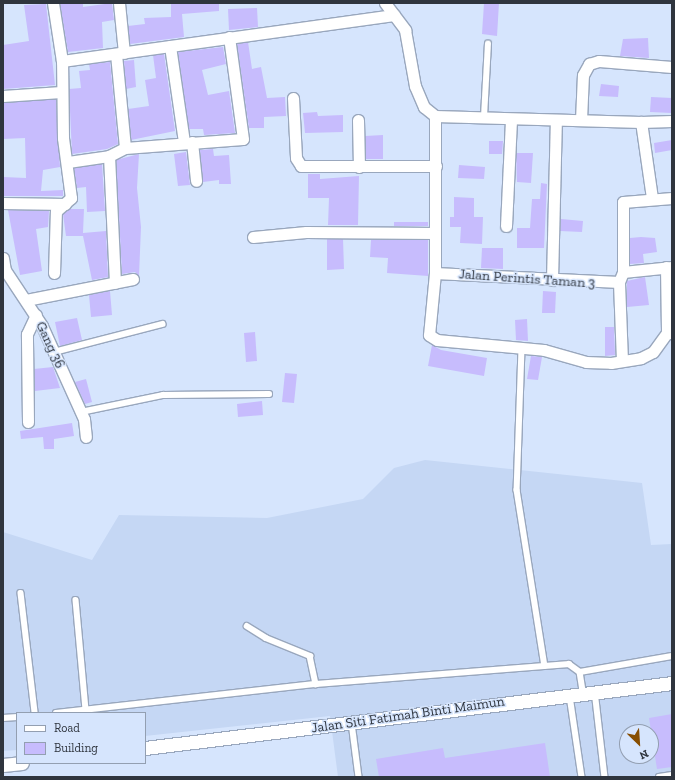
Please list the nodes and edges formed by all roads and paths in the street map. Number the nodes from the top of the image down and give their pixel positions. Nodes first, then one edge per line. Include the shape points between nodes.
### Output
1 (53, 3) edge
2 (119, 3) edge
3 (385, 3) edge
4 (394, 15) junction
5 (229, 37) junction
6 (488, 44) dead end
7 (170, 46) junction
8 (120, 53) junction
9 (62, 61) junction
10 (672, 67) edge
11 (61, 92) junction
12 (3, 96) edge
13 (292, 98) dead end
14 (435, 116) junction
15 (484, 117) junction
16 (511, 119) junction
17 (358, 120) dead end
18 (556, 120) junction
19 (581, 120) junction
20 (672, 121) edge
21 (641, 122) junction
22 (188, 142) junction
23 (125, 148) junction
24 (109, 156) junction
25 (68, 162) junction
26 (436, 166) junction
27 (359, 167) junction
28 (196, 181) dead end
29 (652, 198) junction
30 (672, 198) edge
31 (3, 203) edge
32 (65, 204) junction
33 (506, 226) dead end
34 (435, 233) junction
35 (253, 237) dead end
36 (3, 258) edge
37 (669, 267) edge
38 (435, 272) junction
39 (54, 273) dead end
40 (621, 277) junction
41 (133, 279) dead end
42 (552, 280) junction
43 (115, 283) junction
44 (26, 300) junction
45 (36, 315) junction
46 (162, 324) dead end
47 (670, 333) edge
48 (522, 349) junction
49 (54, 352) junction
50 (622, 361) junction
51 (269, 394) dead end
52 (81, 412) junction
53 (28, 422) dead end
54 (86, 436) dead end
55 (20, 593) dead end
56 (76, 600) dead end
57 (247, 626) dead end
58 (672, 656) edge
59 (545, 666) junction
60 (580, 672) junction
61 (672, 683) edge
62 (316, 684) junction
63 (582, 692) junction
64 (86, 710) junction
65 (35, 712) edge
66 (66, 712) edge
67 (16, 717) edge
68 (3, 718) edge
69 (352, 723) junction
70 (146, 748) edge
71 (16, 764) edge
72 (3, 765) edge
73 (672, 775) edge
74 (359, 777) edge
75 (582, 777) edge
76 (605, 777) edge
77 (659, 777) edge

1 - 9 street
2 - 8 street
3 - 4 street
4 - 5 street
4 - 14 street via 405,30 415,86 424,107
5 - 7 street
5 - 22 street via 243,139
6 - 15 lane
7 - 8 street
7 - 22 street
8 - 9 street
8 - 23 street
9 - 11 street
10 - 19 street via 599,61 589,64 583,75
11 - 12 street
11 - 25 street
13 - 27 street via 296,158 301,166
14 - 15 street
14 - 26 street
15 - 16 street
16 - 18 street
16 - 33 street
17 - 27 street
18 - 19 street
18 - 42 street
19 - 21 street
20 - 21 street
21 - 29 street
22 - 23 street
22 - 28 street
23 - 24 street
24 - 25 street
24 - 43 street
25 - 32 street via 71,198
26 - 27 street
26 - 34 street
29 - 30 street
29 - 40 street via 623,202
31 - 32 street
32 - 39 street via 56,211
34 - 35 street via 306,232
34 - 38 street
36 - 44 street, Gang 36 via 5,270
37 - 40 street, Jalan Perintis Taman 3
37 - 47 street
38 - 42 street, Jalan Perintis Taman 3
38 - 48 street via 429,334 437,340
40 - 42 street, Jalan Perintis Taman 3
40 - 50 street
41 - 43 street
43 - 44 street
44 - 45 street, Gang 36
45 - 49 street, Gang 36
45 - 53 street via 27,334
46 - 49 lane
47 - 50 street via 653,352
48 - 50 street via 544,350 586,362
48 - 59 lane via 517,490
49 - 52 street, Gang 36
51 - 52 lane via 163,395
52 - 54 street, Gang 36
55 - 65 lane
56 - 64 lane
57 - 62 lane via 266,638 310,656
58 - 60 lane
59 - 60 lane via 569,664
59 - 62 lane
60 - 63 lane
61 - 63 street, Jalan Siti Fatimah Binti Maimun
62 - 64 lane
63 - 69 street, Jalan Siti Fatimah Binti Maimun
63 - 75 lane
63 - 76 lane
64 - 66 lane
67 - 68 lane
69 - 70 street, Jalan Siti Fatimah Binti Maimun
69 - 74 lane
71 - 72 street
73 - 77 lane

